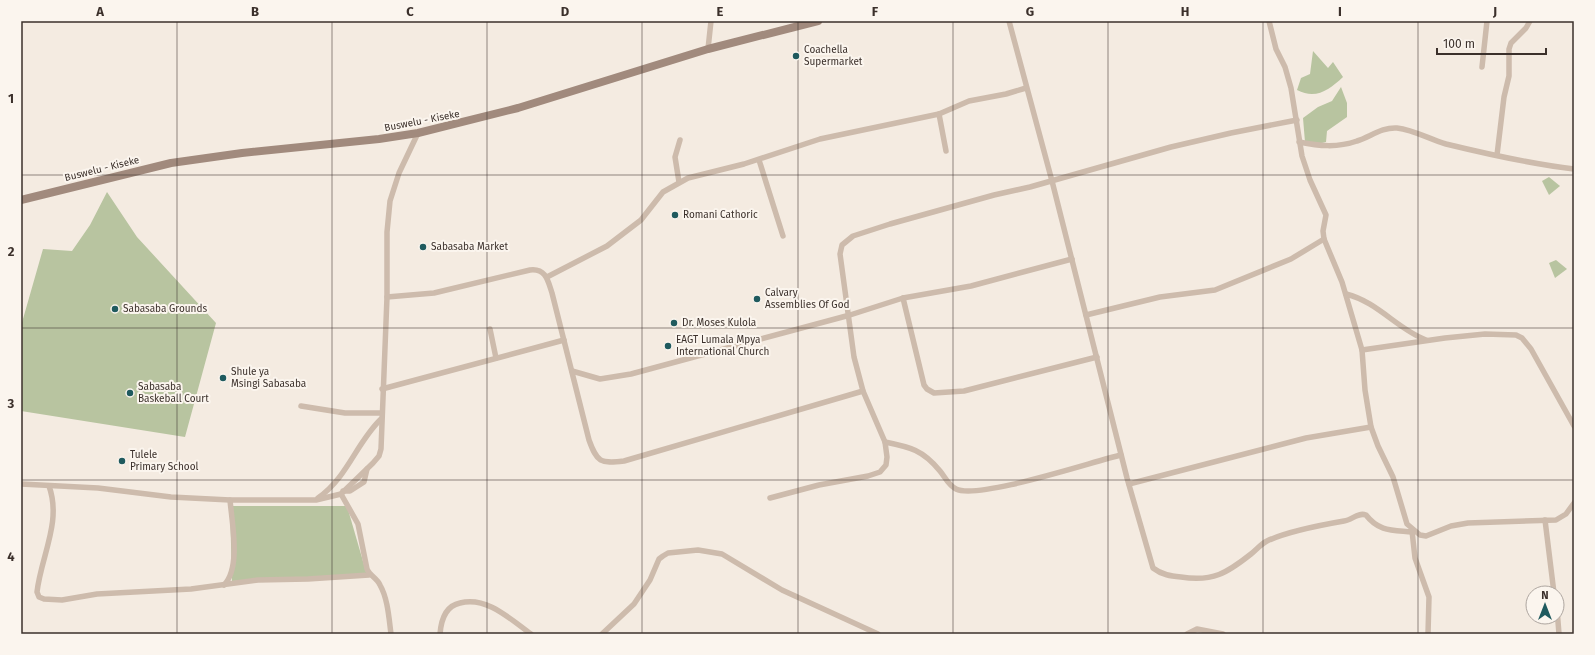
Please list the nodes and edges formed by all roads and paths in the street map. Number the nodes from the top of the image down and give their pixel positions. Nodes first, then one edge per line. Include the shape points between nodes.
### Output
1 (711, 21) edge
2 (818, 21) edge
3 (1009, 21) edge
4 (1269, 21) edge
5 (1487, 21) edge
6 (1530, 21) edge
7 (708, 49) junction
8 (1482, 67) dead end
9 (1026, 88) junction
10 (939, 114) junction
11 (1297, 120) junction
12 (418, 133) junction
13 (680, 140) dead end
14 (1300, 142) junction
15 (946, 151) dead end
16 (1497, 155) junction
17 (759, 160) junction
18 (1574, 169) edge
19 (1052, 181) junction
20 (679, 182) junction
21 (21, 200) edge
22 (783, 236) dead end
23 (1324, 239) junction
24 (1072, 259) junction
25 (547, 277) junction
26 (1346, 294) junction
27 (387, 296) junction
28 (903, 298) junction
29 (850, 315) junction
30 (1086, 315) junction
31 (490, 329) dead end
32 (564, 340) junction
33 (1427, 340) junction
34 (1362, 350) junction
35 (1097, 357) junction
36 (496, 358) junction
37 (572, 371) junction
38 (382, 390) junction
39 (863, 391) junction
40 (301, 406) dead end
41 (381, 416) junction
42 (1574, 426) edge
43 (1371, 427) junction
44 (885, 442) junction
45 (1121, 455) junction
46 (21, 484) edge
47 (1129, 484) junction
48 (49, 486) junction
49 (342, 493) junction
50 (770, 498) dead end
51 (230, 500) junction
52 (316, 500) junction
53 (1574, 503) edge
54 (1545, 520) junction
55 (1412, 532) junction
56 (369, 575) junction
57 (1553, 585) edge
58 (223, 586) junction
59 (391, 634) edge
60 (440, 634) edge
61 (531, 634) edge
62 (602, 634) edge
63 (878, 634) edge
64 (1187, 634) edge
65 (1222, 634) edge
66 (1428, 634) edge

1 - 7 street
2 - 7 main road, Buswelu - Kiseke
3 - 9 street
4 - 11 street via 1276,49 1291,88
5 - 8 street
6 - 16 street via 1509,49 1509,76
7 - 12 main road, Buswelu - Kiseke via 518,108
9 - 10 street via 969,102
9 - 19 street
10 - 15 street
10 - 17 street via 827,137
11 - 14 street
11 - 19 street via 1171,147
12 - 21 main road, Buswelu - Kiseke via 379,140 242,153 171,163
12 - 27 street via 399,173 390,201 387,232
13 - 20 street via 675,157
14 - 16 street via 1335,146 1398,128 1444,143
14 - 23 street via 1310,180 1326,214
16 - 18 street
17 - 20 street
17 - 22 street
19 - 24 street
19 - 29 street via 890,224 849,238 839,250
20 - 25 street via 663,192 641,220 607,246
23 - 26 street
23 - 30 street via 1291,259 1215,290 1160,297
24 - 28 street via 978,284
24 - 30 street
25 - 27 street via 540,271 530,270 434,293
25 - 32 street
26 - 33 street via 1369,303 1410,333
26 - 34 street
27 - 38 street
28 - 29 street
28 - 35 street via 924,385 934,393 964,391
29 - 37 street via 612,378 594,378
29 - 39 street via 854,357
30 - 35 street
31 - 36 street
32 - 36 street
32 - 37 street
33 - 34 street
33 - 42 street via 1485,334 1506,334 1522,338 1531,349
34 - 43 street via 1365,395
35 - 45 street
36 - 38 street
37 - 39 street via 589,440 595,456 604,462 624,461
38 - 41 street
39 - 44 street
40 - 41 street
41 - 49 street via 379,456
41 - 52 street via 336,482
43 - 47 street via 1306,438
43 - 55 street via 1393,476 1404,517
44 - 45 street via 919,451 956,489 968,491 998,488
44 - 50 street via 887,461 880,472
45 - 47 street
46 - 48 street
47 - 55 street via 1153,568 1169,576 1200,579 1219,576 1270,540 1350,520 1360,514 1366,515 1379,527
48 - 51 street via 98,488 171,498
48 - 58 street via 53,501 53,523 38,585 39,597 44,600
49 - 52 street
49 - 56 street via 358,524
51 - 52 street
51 - 58 street via 233,566 230,577
53 - 54 street via 1561,518
54 - 55 street via 1468,523 1451,526 1426,536
54 - 57 street
55 - 66 street via 1414,558 1429,597
56 - 58 street via 258,580
56 - 59 street via 380,584 384,593
60 - 61 street via 442,618 448,610 469,600 482,602 497,610
62 - 63 street via 634,604 662,556 698,550 722,554 776,587
64 - 65 street via 1204,630

